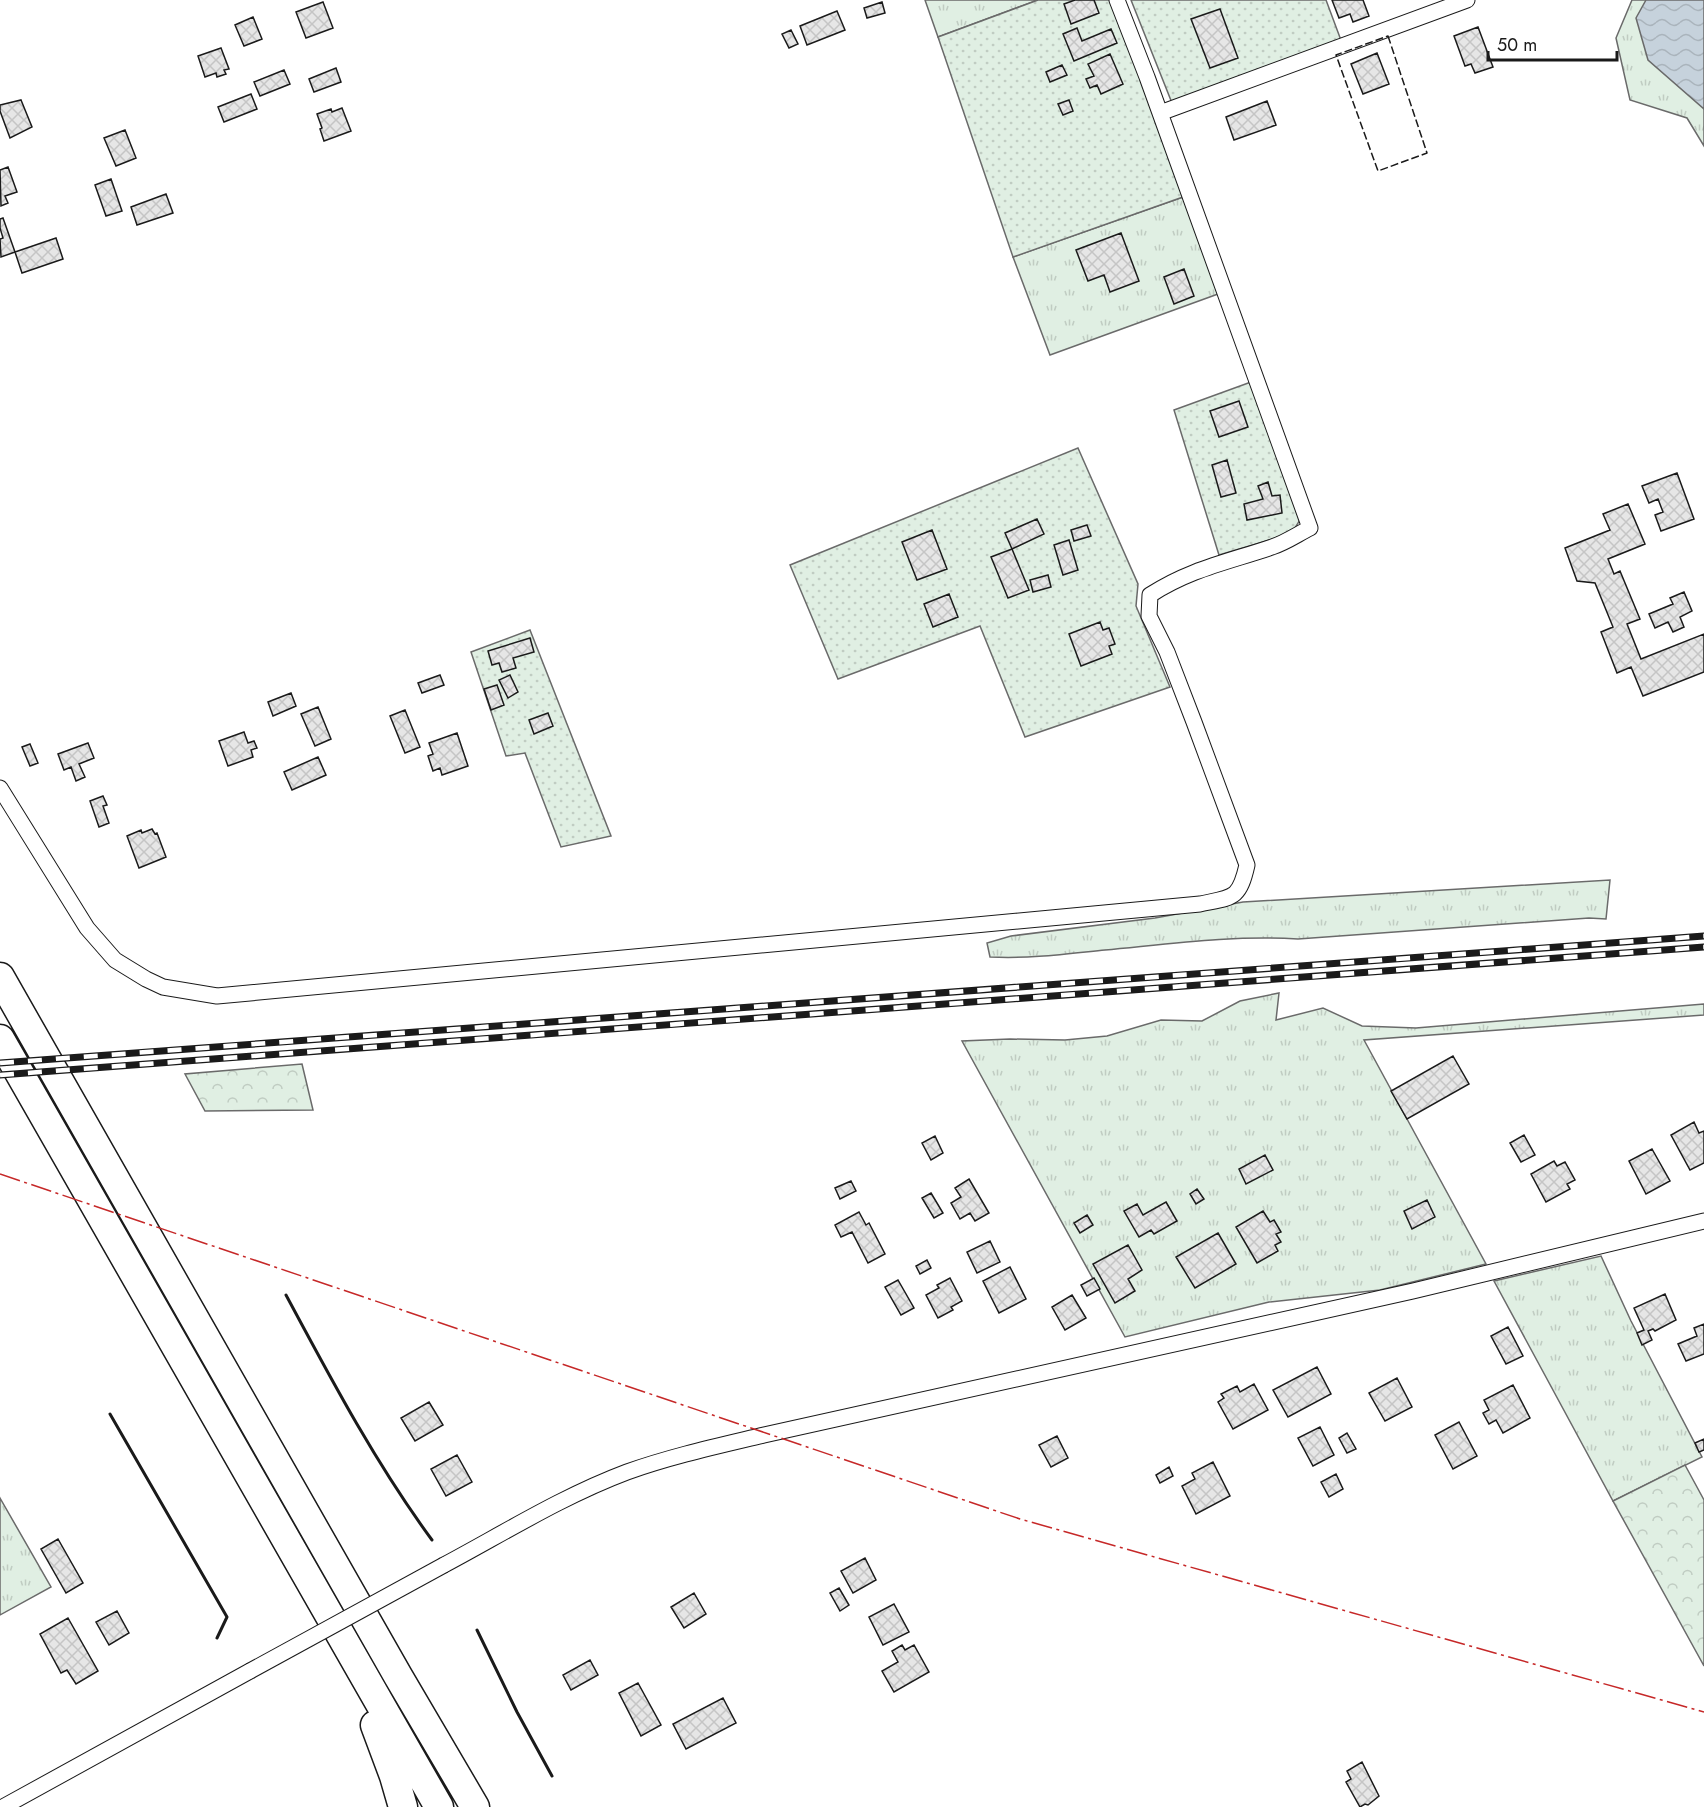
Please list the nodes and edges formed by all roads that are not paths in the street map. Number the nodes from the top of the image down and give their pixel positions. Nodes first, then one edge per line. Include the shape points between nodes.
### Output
1 (1117, 0) edge
2 (1467, 0) edge
3 (1160, 113) junction
4 (0, 788) edge
5 (0, 977) edge
6 (0, 1039) edge
7 (1704, 1221) edge
8 (336, 1629) junction
9 (3, 1807) edge
10 (403, 1807) edge
11 (439, 1807) edge
12 (475, 1807) edge

1 - 3 street
2 - 3 street
3 - 4 street via 1310,528 1274,546 1223,560 1171,581 1150,595 1149,616 1167,652 1247,865 1242,886 1229,898 1200,904 217,996 163,987 115,960 87,928
5 - 12 highway
6 - 8 highway
7 - 9 street, bridge via 1413,1291 681,1456 627,1472 444,1565
8 - 10 highway
8 - 11 highway

